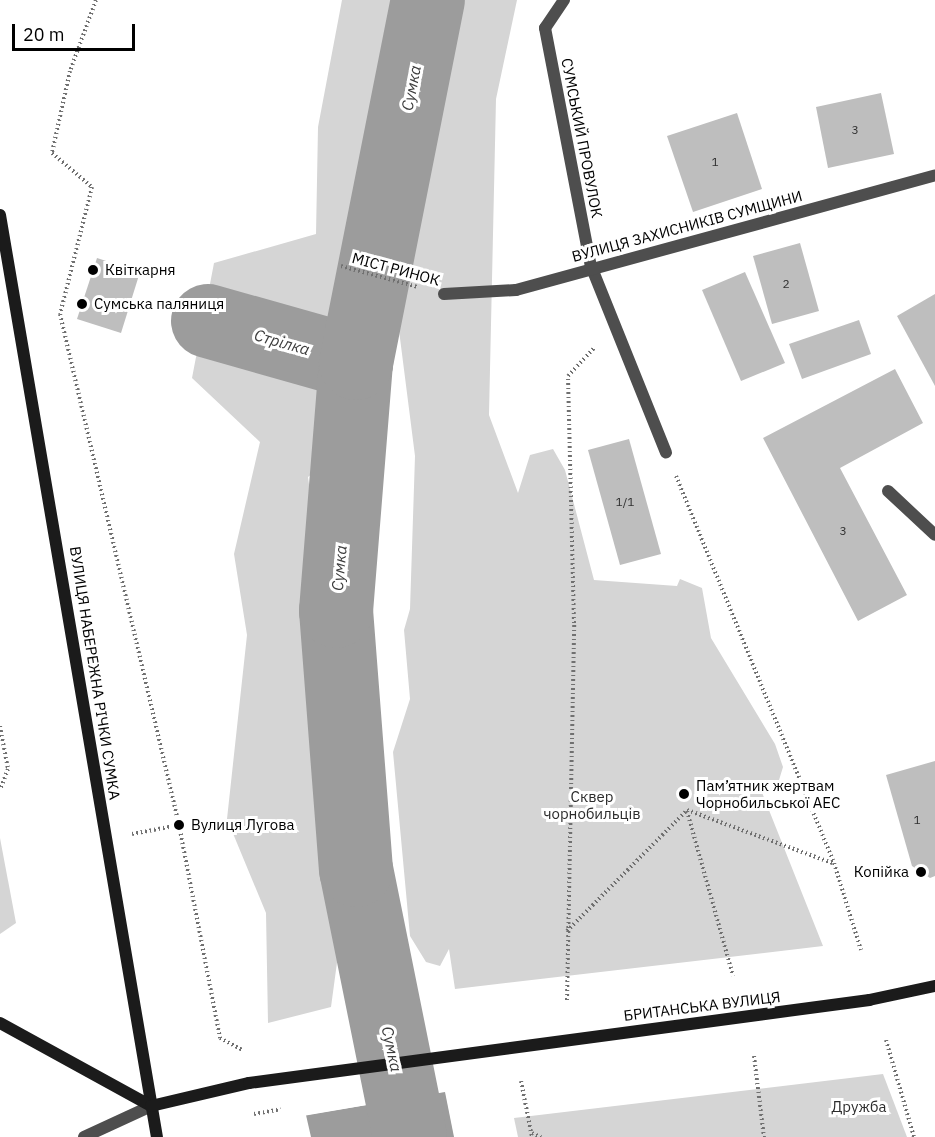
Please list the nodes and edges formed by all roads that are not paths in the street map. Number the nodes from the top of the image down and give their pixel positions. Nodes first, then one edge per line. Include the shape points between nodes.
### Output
1 (564, 0) edge
2 (935, 175) edge
3 (0, 215) edge
4 (591, 266) junction
5 (444, 294) road end
6 (666, 453) road end
7 (888, 491) dead end
8 (935, 535) edge
9 (935, 986) edge
10 (0, 1023) edge
11 (151, 1106) junction
12 (84, 1137) edge
13 (157, 1137) edge

1 - 4 street, СУМСЬКИЙ ПРОВУЛОК via 545,28
2 - 4 street, ВУЛИЦЯ ЗАХИСНИКІВ СУМЩИНИ
3 - 11 main road, ВУЛИЦЯ НАБЕРЕЖНА РІЧКИ СУМКА
4 - 5 street, ВУЛИЦЯ ЗАХИСНИКІВ СУМЩИНИ via 516,290
4 - 6 street, СУМСЬКИЙ ПРОВУЛОК
7 - 8 street
9 - 11 main road, БРИТАНСЬКА ВУЛИЦЯ via 869,1000 249,1083
10 - 11 main road
11 - 12 street
11 - 13 main road, ВУЛИЦЯ НАБЕРЕЖНА РІЧКИ СУМКА

